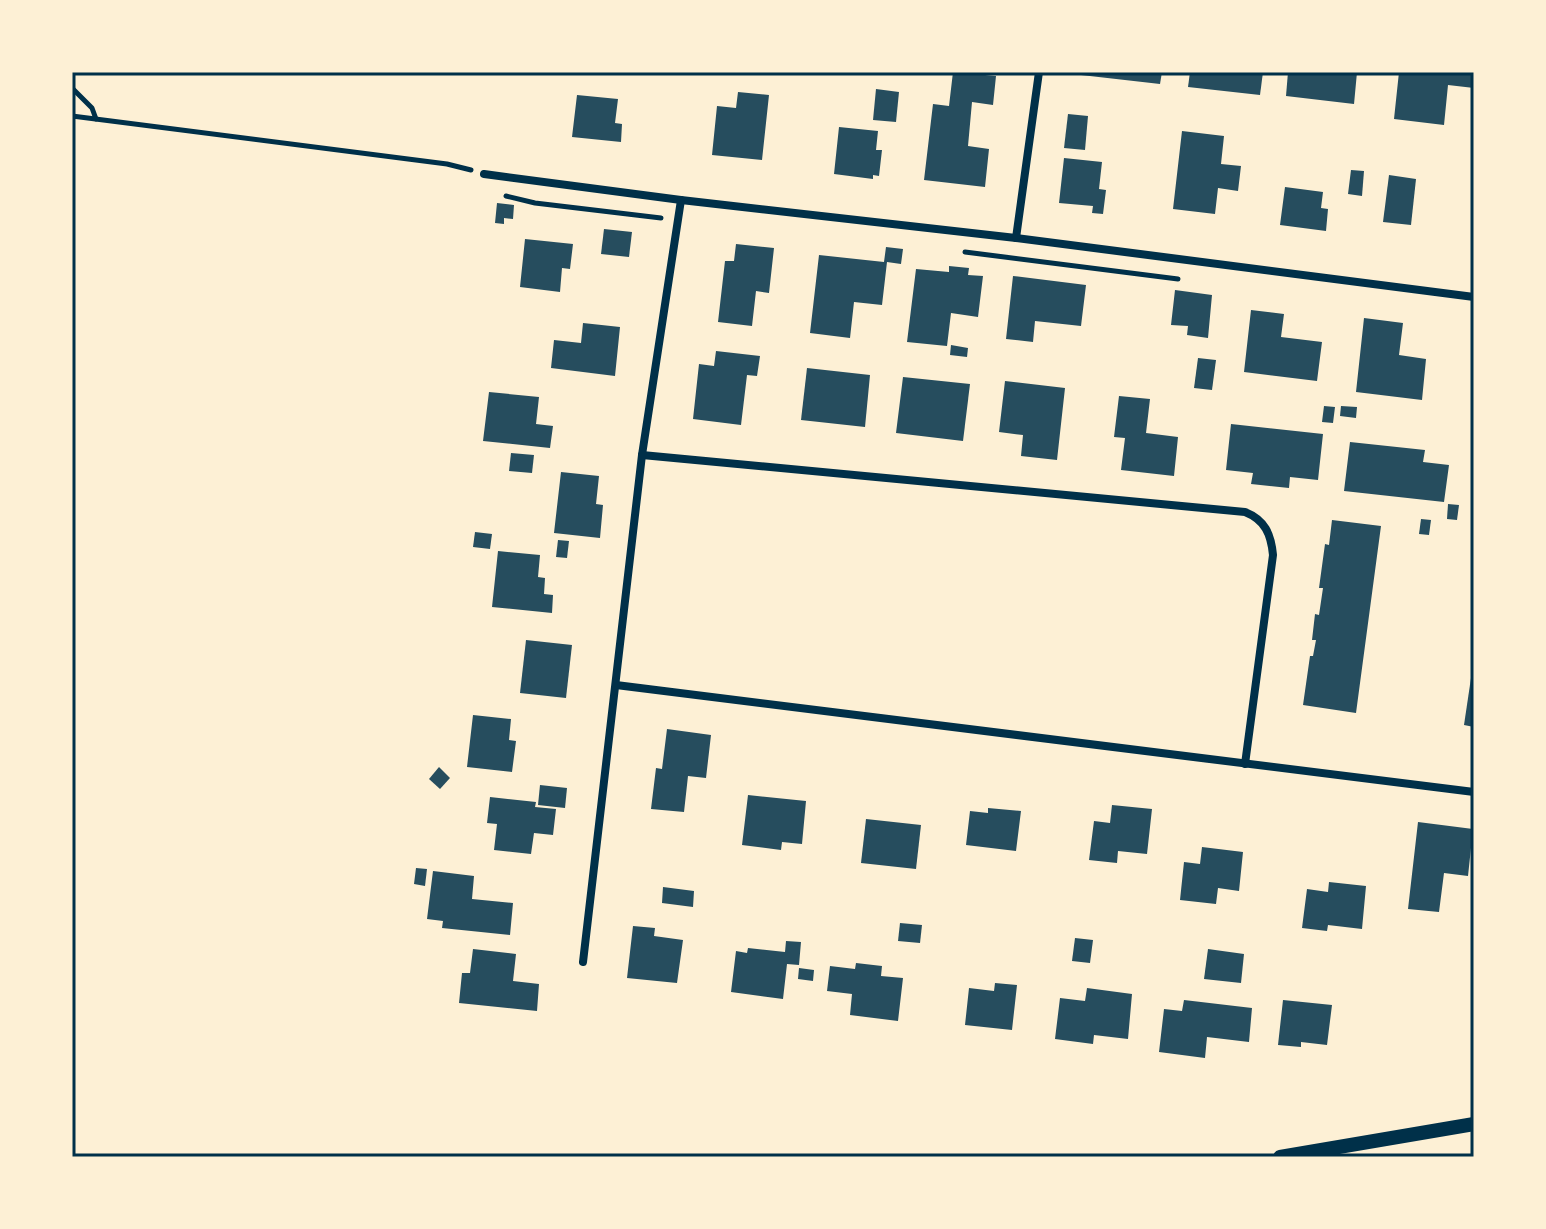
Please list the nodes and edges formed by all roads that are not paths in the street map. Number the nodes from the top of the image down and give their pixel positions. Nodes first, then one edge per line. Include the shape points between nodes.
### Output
1 (1039, 72) edge
2 (484, 174) road end
3 (681, 200) junction
4 (1016, 238) junction
5 (1474, 297) edge
6 (642, 455) junction
7 (616, 685) junction
8 (1245, 764) junction
9 (1474, 792) edge
10 (583, 962) dead end
11 (1474, 1124) edge
12 (1280, 1157) edge

1 - 4 street
2 - 3 street
3 - 4 street
3 - 6 street
4 - 5 street
6 - 7 street
6 - 8 street via 1257,517 1267,529 1273,555
7 - 8 street
7 - 10 street
8 - 9 street
11 - 12 street

